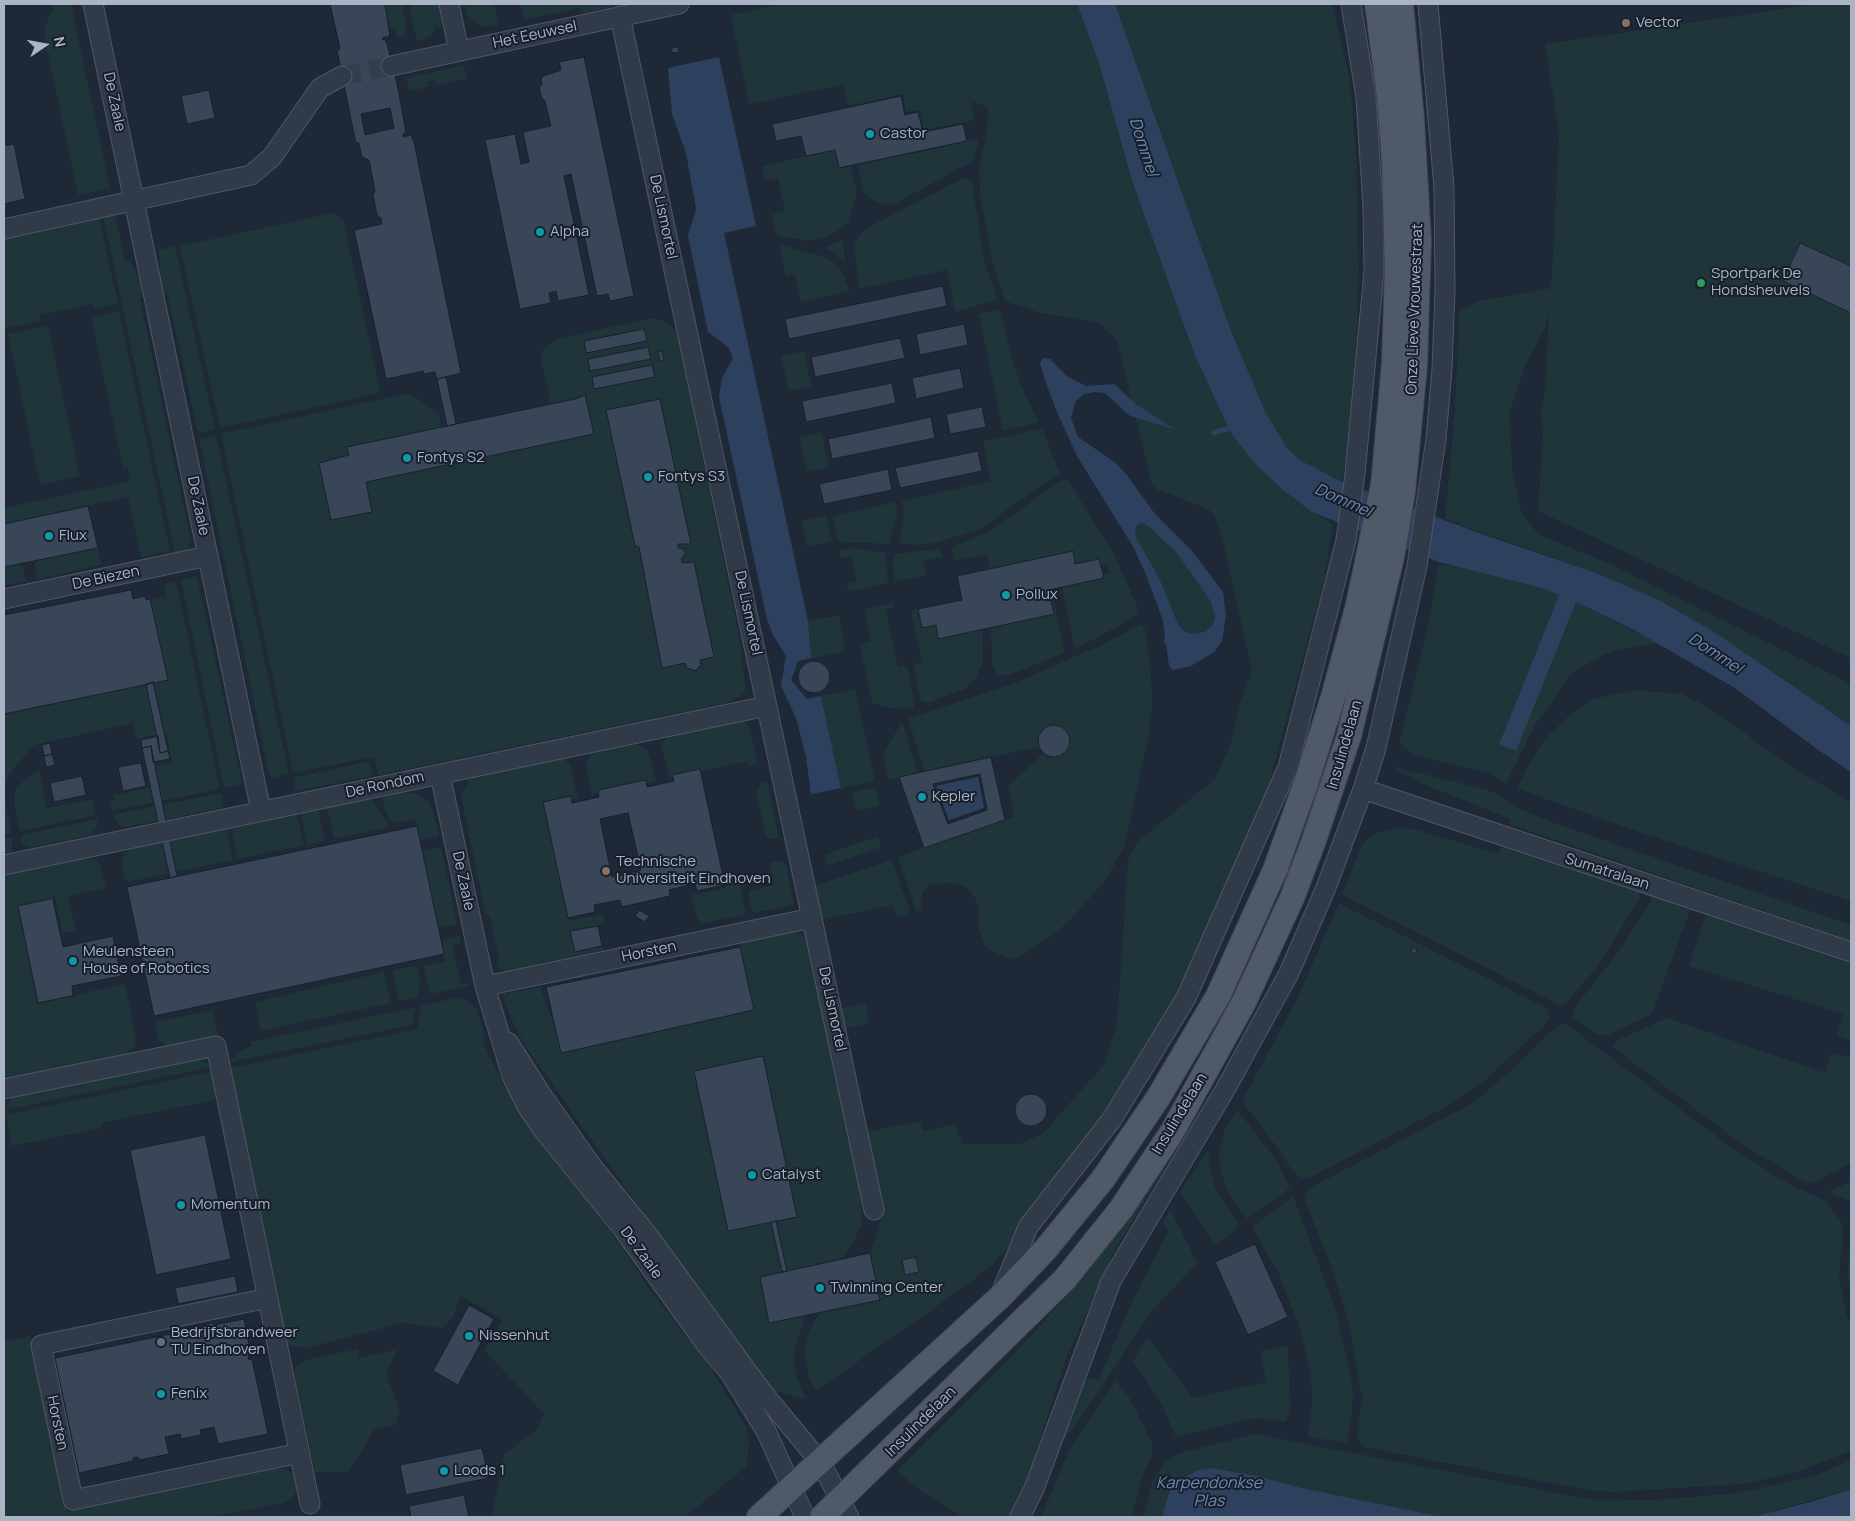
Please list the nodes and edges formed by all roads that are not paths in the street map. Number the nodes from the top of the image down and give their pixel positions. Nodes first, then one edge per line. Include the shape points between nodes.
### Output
1 (93, 4) edge
2 (449, 4) edge
3 (679, 4) edge
4 (1351, 4) edge
5 (1377, 4) edge
6 (1401, 4) edge
7 (1428, 4) edge
8 (620, 16) junction
9 (459, 51) junction
10 (391, 66) tunnel mouth
11 (342, 76) tunnel mouth
12 (134, 201) junction
13 (4, 229) edge
14 (1393, 489) junction
15 (208, 556) junction
16 (1417, 566) joint
17 (4, 599) edge
18 (1369, 608) junction
19 (767, 706) junction
20 (440, 774) junction
21 (1363, 790) junction
22 (261, 812) junction
23 (4, 865) edge
24 (812, 918) junction
25 (1851, 952) edge
26 (485, 986) junction
27 (493, 1018) junction
28 (4, 1089) edge
29 (874, 1210) dead end
30 (268, 1298) junction
31 (999, 1298) junction
32 (300, 1454) junction
33 (821, 1463) junction
34 (791, 1489) junction
35 (310, 1504) dead end
36 (845, 1508) edge
37 (759, 1517) edge
38 (805, 1517) edge
39 (822, 1517) edge
40 (1020, 1517) edge

1 - 12 street, De Zaale
2 - 9 street
3 - 8 street, Het Eeuwsel
4 - 31 street, Insulindelaan via 1366,97 1374,271 1346,540 1288,767 1186,998 1112,1119 1028,1227
5 - 14 main road, Onze Lieve Vrouwestraat via 1390,95 1394,159 1397,270
6 - 14 main road, Onze Lieve Vrouwestraat via 1419,242 1415,366
7 - 16 street, Onze Lieve Vrouwestraat via 1444,188 1445,290 1438,421
8 - 9 street, Het Eeuwsel
8 - 19 street, De Lismortel
9 - 10 street, Het Eeuwsel
11 - 12 street via 320,88 272,157 259,170 242,178
12 - 13 street
12 - 15 street, De Zaale
14 - 18 main road, Onze Lieve Vrouwestraat
15 - 17 street, De Biezen
15 - 22 street, De Zaale
16 - 21 street, Insulindelaan via 1391,686
18 - 31 main road, Insulindelaan via 1334,694 1275,870 1218,996 1158,1098 1103,1179 1045,1250
18 - 36 main road, Insulindelaan via 1342,761 1292,898 1243,1004 1172,1132 1121,1209 1065,1279
19 - 20 street, De Rondom
19 - 24 street, De Lismortel
20 - 22 street, De Rondom
20 - 26 street, De Zaale
21 - 25 street, Sumatralaan
21 - 40 street, Insulindelaan via 1326,890 1269,1013 1111,1281 1034,1489
22 - 23 street, De Rondom
24 - 26 street, Horsten
24 - 29 street, De Lismortel
26 - 27 street, De Zaale
27 - 33 street, De Zaale via 594,1169 647,1234 762,1393
27 - 34 street, De Zaale via 512,1076 527,1106 730,1373 766,1431
28 - 30 street via 216,1046
30 - 32 street
30 - 32 street, Horsten via 41,1346 73,1500
31 - 33 main road, Insulindelaan
32 - 35 street
33 - 34 main road, Insulindelaan
33 - 36 street, De Zaale
34 - 37 main road, Insulindelaan
34 - 38 street, De Zaale
36 - 39 main road, Insulindelaan

